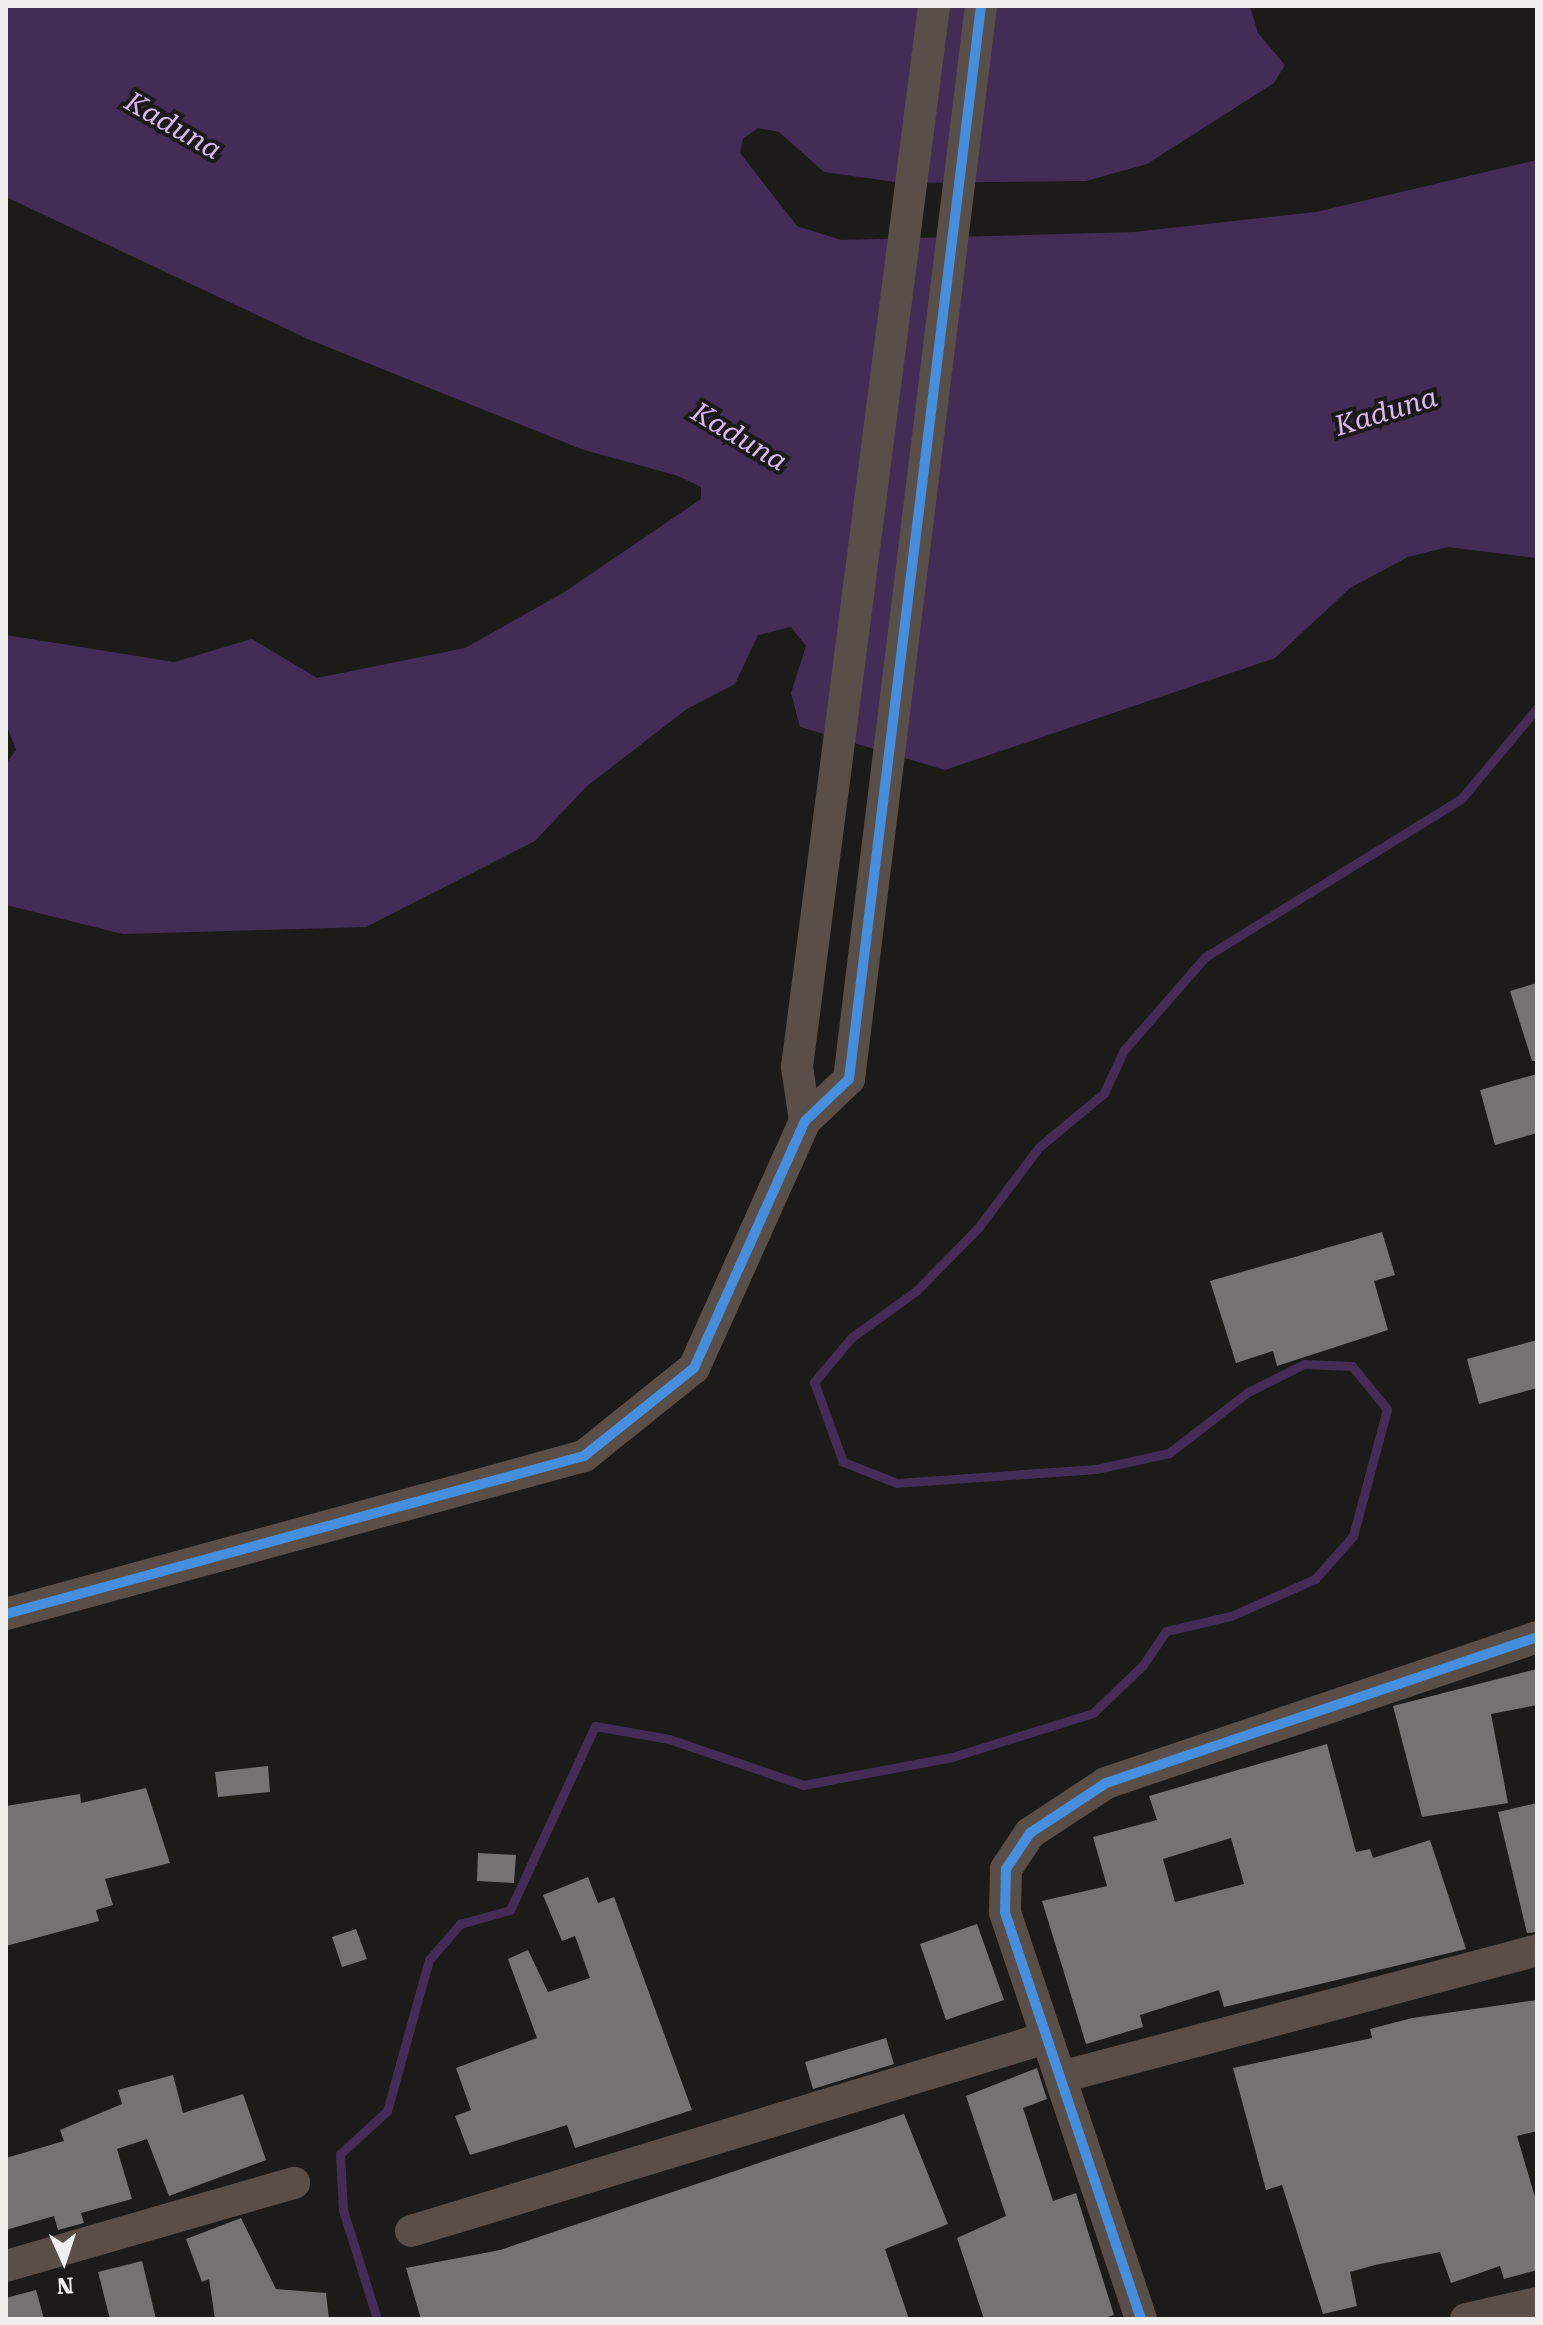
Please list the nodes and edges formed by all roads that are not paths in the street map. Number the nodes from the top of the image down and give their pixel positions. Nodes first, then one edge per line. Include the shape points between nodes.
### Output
1 (934, 6) edge
2 (981, 6) edge
3 (805, 1121) junction
4 (6, 1614) edge
5 (1537, 1637) edge
6 (1537, 1950) edge
7 (1046, 2038) junction
8 (1061, 2077) junction
9 (294, 2183) dead end
10 (411, 2231) dead end
11 (6, 2266) edge
12 (1537, 2303) edge
13 (1141, 2319) edge
14 (1466, 2319) edge

1 - 3 street via 797,1067
2 - 3 street via 849,1079
3 - 4 street via 694,1368 584,1456
5 - 7 street via 1106,1783 1030,1833 1006,1869 1005,1912
6 - 8 street
7 - 8 street
7 - 10 street
8 - 13 street
9 - 11 street
12 - 14 street

